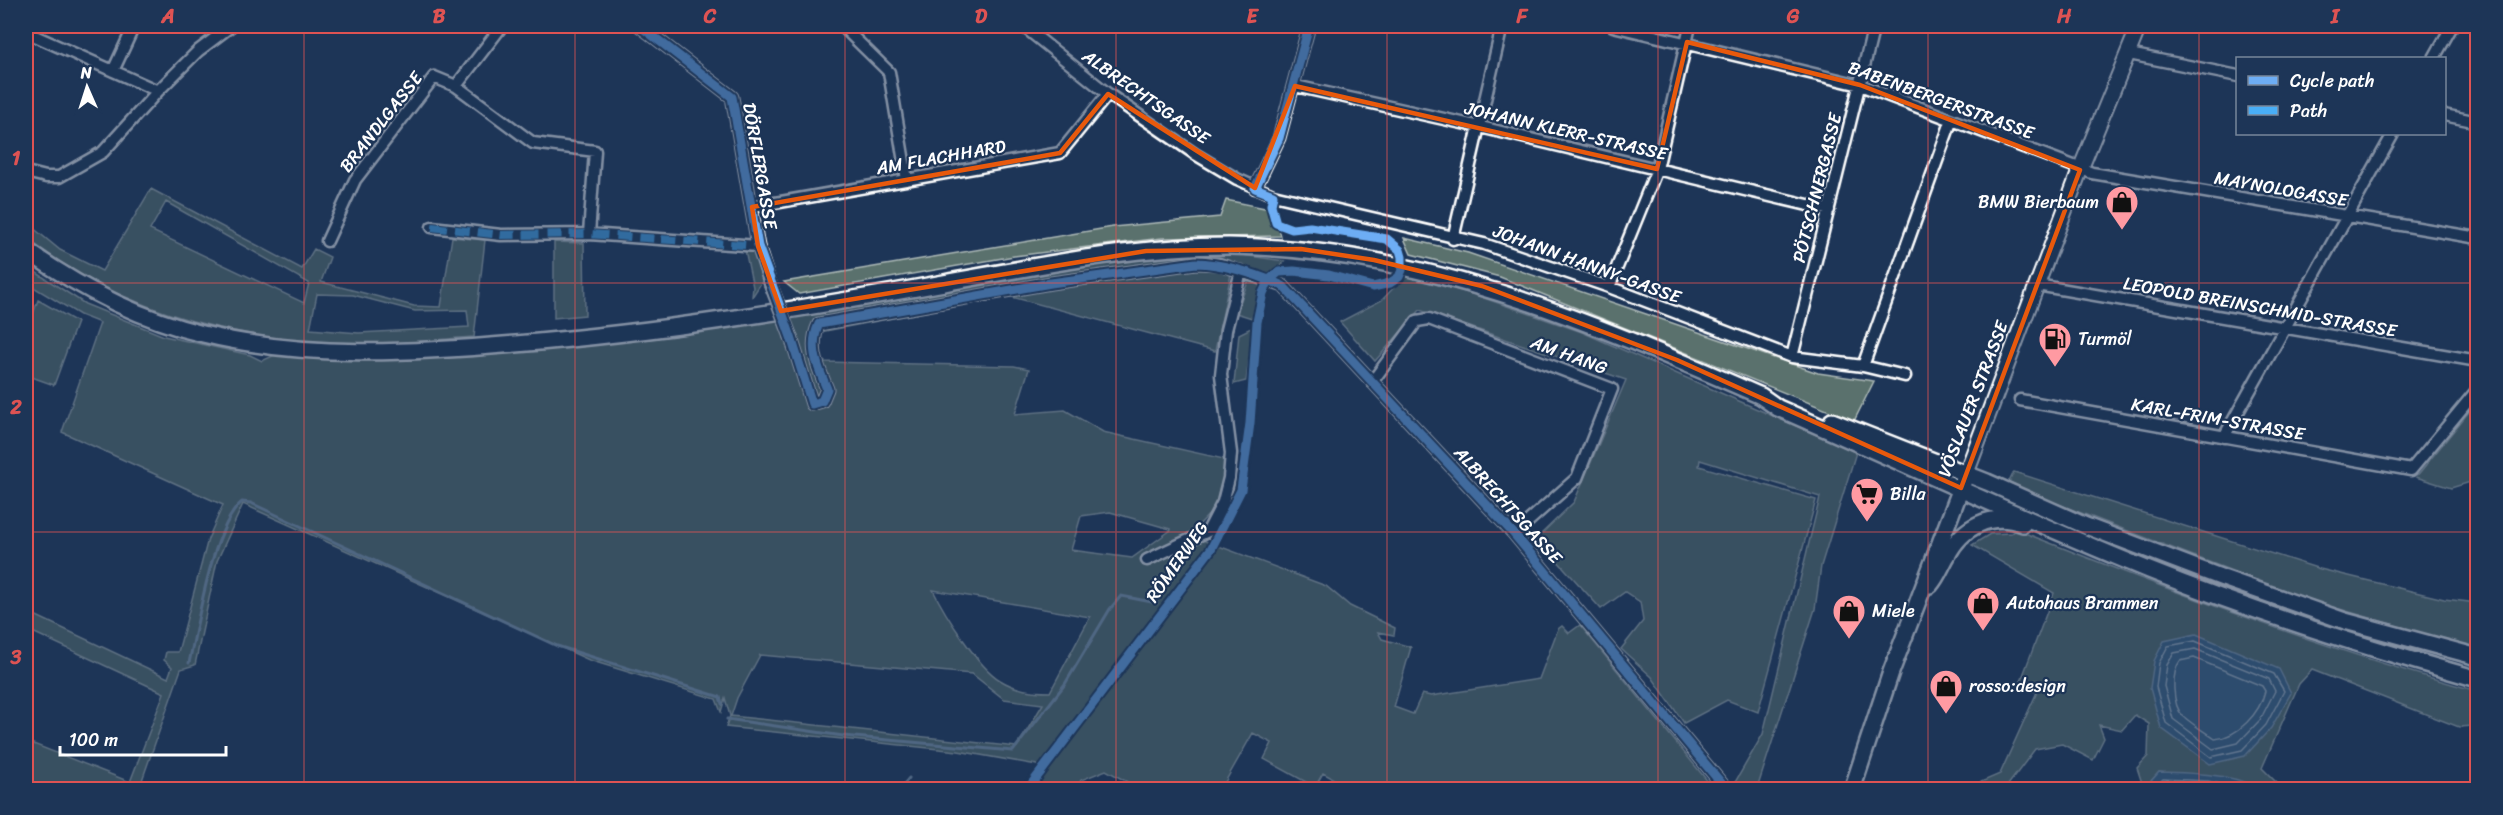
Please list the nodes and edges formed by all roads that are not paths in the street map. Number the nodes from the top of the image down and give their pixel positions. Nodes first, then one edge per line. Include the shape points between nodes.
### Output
1 (134, 26) edge
2 (231, 26) edge
3 (502, 26) edge
4 (640, 26) edge
5 (842, 26) edge
6 (1023, 26) edge
7 (1310, 26) edge
8 (1502, 26) edge
9 (1613, 26) edge
10 (1690, 26) edge
11 (1874, 26) edge
12 (2139, 26) edge
13 (2452, 26) edge
14 (26, 32) edge
15 (1687, 42) junction
16 (2128, 54) junction
17 (2435, 57) edge
18 (113, 71) junction
19 (2236, 76) edge
20 (1860, 85) junction
21 (456, 86) junction
22 (1295, 86) junction
23 (158, 91) junction
24 (1108, 94) junction
25 (2446, 115) edge
26 (1951, 122) junction
27 (2478, 122) edge
28 (1480, 127) junction
29 (2391, 135) edge
30 (1657, 169) junction
31 (2080, 170) junction
32 (26, 172) edge
33 (907, 180) junction
34 (1255, 188) junction
35 (753, 207) junction
36 (1828, 210) junction
37 (2347, 218) junction
38 (432, 227) dead end
39 (589, 234) junction
40 (2478, 238) edge
41 (1454, 239) junction
42 (327, 241) dead end
43 (758, 246) junction
44 (26, 250) edge
45 (1241, 272) junction
46 (2037, 285) junction
47 (1610, 287) junction
48 (2287, 327) junction
49 (791, 337) joint
50 (1792, 357) junction
51 (2478, 361) edge
52 (1863, 366) junction
53 (1905, 376) dead end
54 (1372, 382) junction
55 (2478, 389) edge
56 (2020, 400) dead end
57 (2224, 437) junction
58 (1963, 481) junction
59 (1515, 534) junction
60 (2092, 547) junction
61 (1148, 560) dead end
62 (1920, 596) junction
63 (2478, 657) edge
64 (2478, 679) edge
65 (1727, 789) edge
66 (1852, 789) edge

1 - 18 street
2 - 23 street via 198,51
3 - 21 street
4 - 35 street, DÖRFLERGASSE via 732,98
5 - 33 street via 889,72
6 - 24 street, ALBRECHTSGASSE
7 - 22 street
8 - 28 street
9 - 15 street, BABENBERGERSTRASSE
10 - 15 street
11 - 20 street, PÖTSCHNERGASSE
12 - 16 street, VÖSLAUER STRASSE
13 - 17 street
14 - 18 street
15 - 20 street, BABENBERGERSTRASSE
15 - 30 street
16 - 19 street
16 - 31 street, VÖSLAUER STRASSE
18 - 23 street
20 - 26 street, BABENBERGERSTRASSE
20 - 36 street, PÖTSCHNERGASSE
21 - 39 street via 533,143 594,152
21 - 42 street, BRANDLGASSE via 434,77 355,180
22 - 28 street, JOHANN KLERR-STRASSE
22 - 34 street via 1279,138
23 - 32 street via 103,152 59,177
24 - 33 street, AM FLACHHARD via 1060,153
24 - 34 street, ALBRECHTSGASSE via 1196,154
25 - 27 street
26 - 31 street, BABENBERGERSTRASSE
26 - 52 street
28 - 30 street, JOHANN KLERR-STRASSE
28 - 41 street
29 - 37 street
30 - 36 street, JOHANN KLERR-STRASSE
30 - 47 street
31 - 37 street, MAYNOLOGASSE
31 - 46 street, VÖSLAUER STRASSE
33 - 35 street, AM FLACHHARD
34 - 41 street, JOHANN HANNY-GASSE
35 - 43 street, DÖRFLERGASSE
36 - 50 street, PÖTSCHNERGASSE
37 - 40 street, MAYNOLOGASSE
37 - 48 street
38 - 39 street via 501,235
39 - 43 street
41 - 47 street, JOHANN HANNY-GASSE via 1484,244
43 - 49 street, DÖRFLERGASSE, bridge
44 - 58 main road via 84,287 172,326 265,346 364,352 489,347 645,331 1146,251 1222,246 1301,249 1374,260 1482,286 1595,326 1761,396 1778,408
45 - 49 street, ALBRECHTSGASSE via 1219,264 1196,263 1130,271 819,324 813,336 815,360 827,389 822,401 812,404
45 - 54 street, ALBRECHTSGASSE via 1284,286
45 - 61 street via 1226,330 1221,375 1231,453 1222,502 1208,531
46 - 48 street, LEOPOLD BREINSCHMID-STRASSE
46 - 58 street, VÖSLAUER STRASSE
47 - 50 street, JOHANN HANNY-GASSE
48 - 51 street, LEOPOLD BREINSCHMID-STRASSE
48 - 57 street
50 - 52 street, JOHANN HANNY-GASSE
52 - 53 street, JOHANN HANNY-GASSE
54 - 59 street, ALBRECHTSGASSE
54 - 59 street, AM HANG via 1417,321 1429,319 1612,389 1576,478
55 - 57 street, KARL-FRIM-STRASSE via 2411,470
56 - 57 street, KARL-FRIM-STRASSE
58 - 60 main road
58 - 62 main road, VÖSLAUER STRASSE
58 - 63 main road via 2345,621
59 - 65 street, ALBRECHTSGASSE
60 - 62 main road via 2014,520 1982,522 1956,540 1937,578
60 - 64 main road via 2296,624
62 - 66 main road, VÖSLAUER STRASSE

